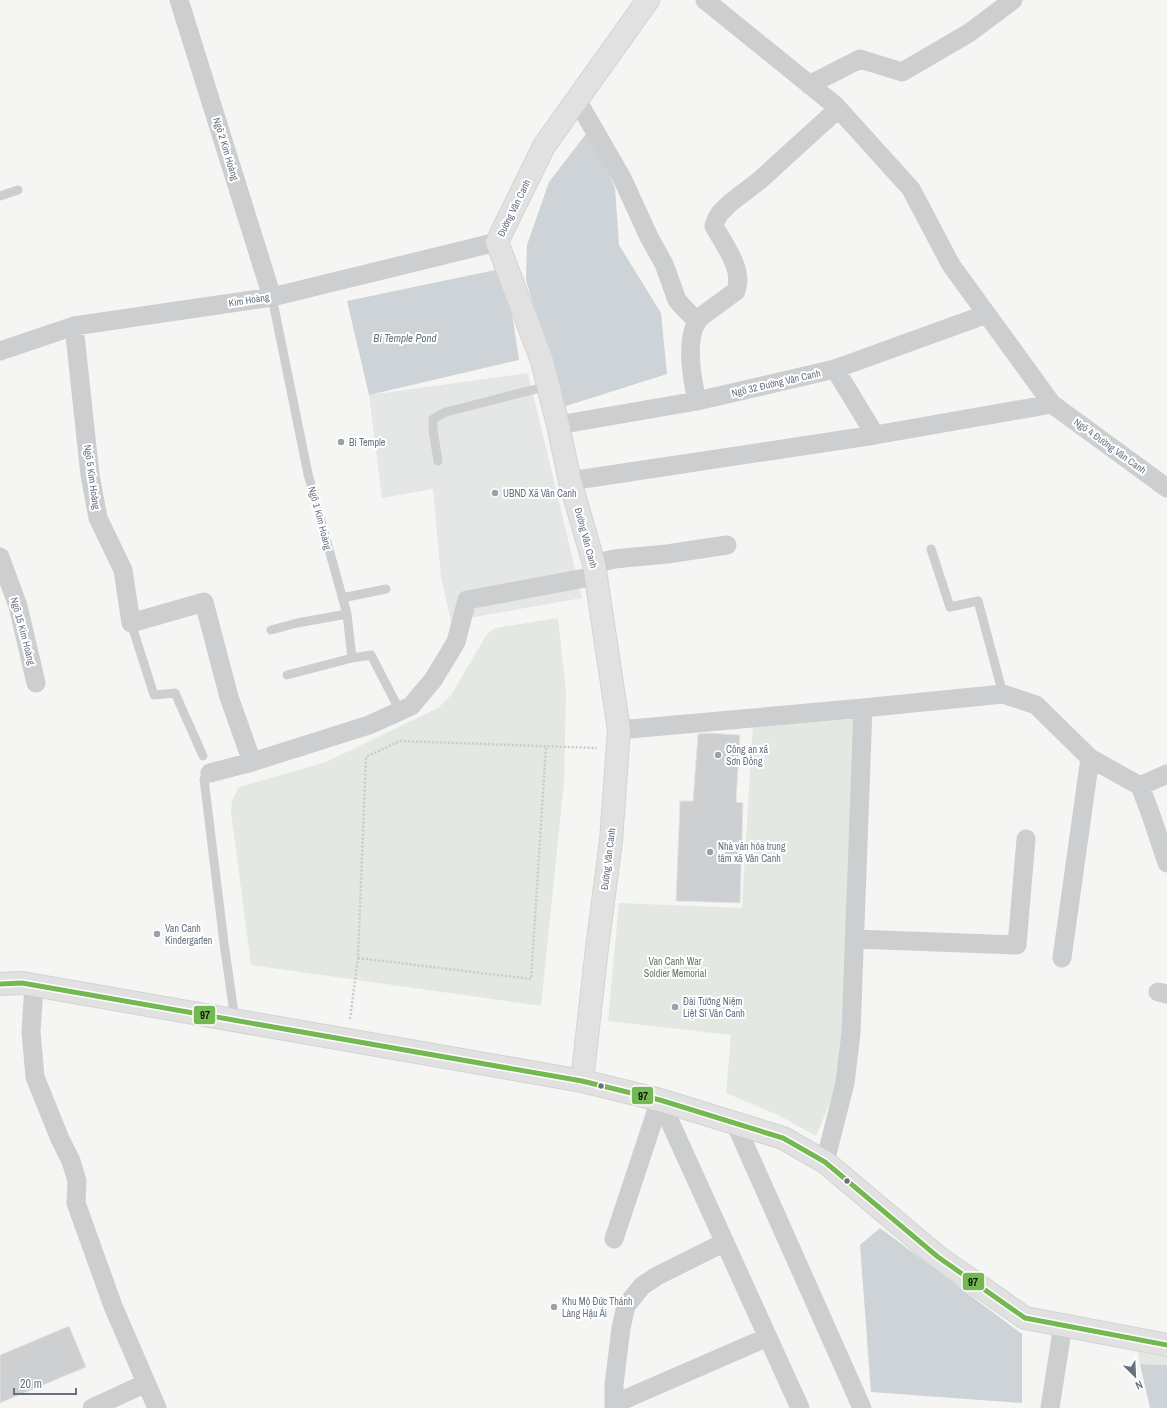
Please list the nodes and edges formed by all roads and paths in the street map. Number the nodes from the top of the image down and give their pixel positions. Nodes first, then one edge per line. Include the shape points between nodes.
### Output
1 (179, 0) edge
2 (648, 0) edge
3 (705, 0) edge
4 (1013, 0) edge
5 (809, 85) junction
6 (577, 100) junction
7 (838, 109) junction
8 (18, 190) dead end
9 (0, 196) edge
10 (497, 242) junction
11 (272, 297) junction
12 (987, 314) junction
13 (696, 320) junction
14 (74, 326) junction
15 (0, 351) edge
16 (835, 369) junction
17 (548, 386) junction
18 (697, 401) junction
19 (1052, 404) junction
20 (558, 425) junction
21 (875, 435) junction
22 (438, 461) dead end
23 (570, 481) junction
24 (1167, 488) edge
25 (727, 545) dead end
26 (931, 549) dead end
27 (0, 557) edge
28 (595, 570) junction
29 (386, 589) dead end
30 (342, 598) junction
31 (347, 614) junction
32 (131, 623) junction
33 (271, 630) dead end
34 (352, 658) junction
35 (287, 675) dead end
36 (36, 683) dead end
37 (1003, 694) junction
38 (863, 708) junction
39 (400, 711) junction
40 (618, 740) junction
41 (546, 747) junction
42 (1090, 758) junction
43 (252, 762) junction
44 (206, 764) junction
45 (1167, 774) edge
46 (1140, 786) junction
47 (1026, 839) dead end
48 (1167, 864) edge
49 (855, 939) junction
50 (358, 958) junction
51 (1062, 958) dead end
52 (0, 984) edge
53 (34, 985) junction
54 (236, 1020) junction
55 (347, 1039) junction
56 (582, 1081) junction
57 (660, 1100) junction
58 (735, 1123) junction
59 (825, 1162) junction
60 (614, 1239) dead end
61 (724, 1242) junction
62 (1063, 1325) junction
63 (768, 1337) junction
64 (1167, 1345) edge
65 (146, 1383) junction
66 (614, 1406) edge
67 (92, 1408) edge
68 (157, 1408) edge
69 (800, 1408) edge
70 (862, 1408) edge
71 (1050, 1408) edge

1 - 11 street, Ngõ 2 Kim Hoàng
2 - 6 main road, Đường Vân Canh
3 - 5 street, Ngõ 4 Đường Vân Canh
4 - 5 street via 969,33 902,72 860,59
5 - 7 street, Ngõ 4 Đường Vân Canh
6 - 10 main road, Đường Vân Canh via 544,146
6 - 13 street via 622,178 664,264 677,300
7 - 12 street, Ngõ 4 Đường Vân Canh via 911,189 951,265
7 - 13 street via 760,180 730,203 718,217 714,226 730,254 737,272 738,286 736,291
8 - 9 lane
10 - 11 street, Kim Hoàng
10 - 17 main road, Đường Vân Canh via 542,361
11 - 14 street, Kim Hoàng
11 - 30 lane, Ngõ 1 Kim Hoàng via 308,474
12 - 16 street, Ngõ 32 Đường Vân Canh
12 - 19 street, Ngõ 4 Đường Vân Canh
13 - 18 street via 690,364
14 - 15 street, Kim Hoàng
14 - 32 street, Ngõ 5 Kim Hoàng via 90,475 98,518 123,570
16 - 18 street, Ngõ 32 Đường Vân Canh
16 - 21 street
17 - 20 main road, Đường Vân Canh
17 - 22 lane via 476,404 433,419
18 - 20 street, Ngõ 32 Đường Vân Canh
19 - 21 street
19 - 24 street, Ngõ 4 Đường Vân Canh
20 - 23 main road, Đường Vân Canh
21 - 23 street
23 - 28 main road, Đường Vân Canh
25 - 28 street via 614,559
26 - 37 lane via 950,607 978,601
27 - 36 street, Ngõ 15 Kim Hoàng via 18,606
28 - 39 street via 467,600 456,642 443,665 426,690 411,706
28 - 40 main road, Đường Vân Canh
29 - 30 lane
30 - 31 lane, Ngõ 1 Kim Hoàng
31 - 33 lane
31 - 34 lane, Ngõ 1 Kim Hoàng
32 - 43 street via 204,602 229,697
32 - 44 lane, Ngõ 5 Kim Hoàng via 154,695 175,693
34 - 35 lane
34 - 39 lane via 371,655
37 - 38 street
37 - 42 street via 1036,705
38 - 40 street
38 - 49 street
39 - 43 street via 369,725
40 - 41 path
40 - 56 main road, Đường Vân Canh via 610,841
41 - 50 path via 400,741 366,757
41 - 50 path via 531,979
42 - 46 street
42 - 51 street
43 - 44 street
44 - 54 lane via 204,779
45 - 46 street
46 - 48 street
47 - 49 street via 1017,945
49 - 59 street via 851,1033 845,1082
50 - 55 path
52 - 53 main road
53 - 54 main road
53 - 65 street via 31,1032 35,1077 71,1161 77,1181 76,1203 113,1306
54 - 55 main road
55 - 56 main road
56 - 57 main road
57 - 58 main road
57 - 60 street
57 - 61 street
58 - 59 main road via 783,1138
58 - 70 street
59 - 62 main road via 938,1257 1025,1318
61 - 63 street
61 - 66 street via 657,1276 642,1286 626,1306 614,1385
62 - 64 main road
62 - 71 street
63 - 66 street
63 - 69 street
65 - 67 street
65 - 68 street

